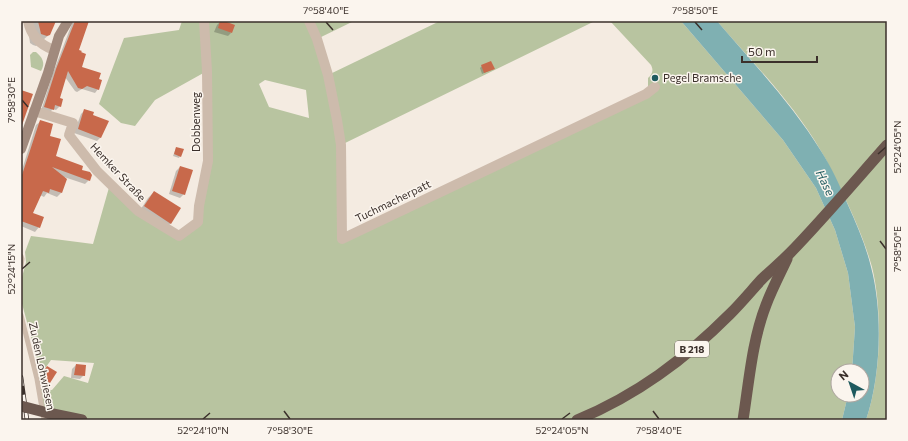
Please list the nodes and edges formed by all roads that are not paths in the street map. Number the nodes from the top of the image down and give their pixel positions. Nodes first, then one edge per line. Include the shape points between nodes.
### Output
1 (28, 21) edge
2 (61, 21) edge
3 (68, 21) edge
4 (204, 21) edge
5 (309, 21) edge
6 (59, 36) junction
7 (54, 50) junction
8 (655, 87) dead end
9 (34, 111) junction
10 (887, 145) edge
11 (21, 149) edge
12 (198, 222) joint
13 (790, 253) junction
14 (21, 256) edge
15 (21, 266) edge
16 (21, 315) edge
17 (21, 406) edge
18 (46, 416) edge
19 (82, 420) edge
20 (577, 420) edge
21 (743, 420) edge

1 - 7 street via 32,34 38,41
2 - 6 main road
3 - 6 main road
4 - 12 street, Dobbenweg via 208,161
5 - 8 street, Tuchmacherpatt via 328,75 340,138 342,239 646,94
6 - 7 main road
7 - 9 main road
9 - 11 main road
9 - 12 street, Hemker Straße via 73,123 69,135 97,171 138,211 179,236
10 - 13 highway, B 218
13 - 20 highway, B 218 via 731,313 677,362 620,401
13 - 21 highway, B 218 via 766,305 759,329
14 - 15 lane
16 - 18 lane, Zu den Lohwiesen
17 - 18 highway, bridge
18 - 19 highway

